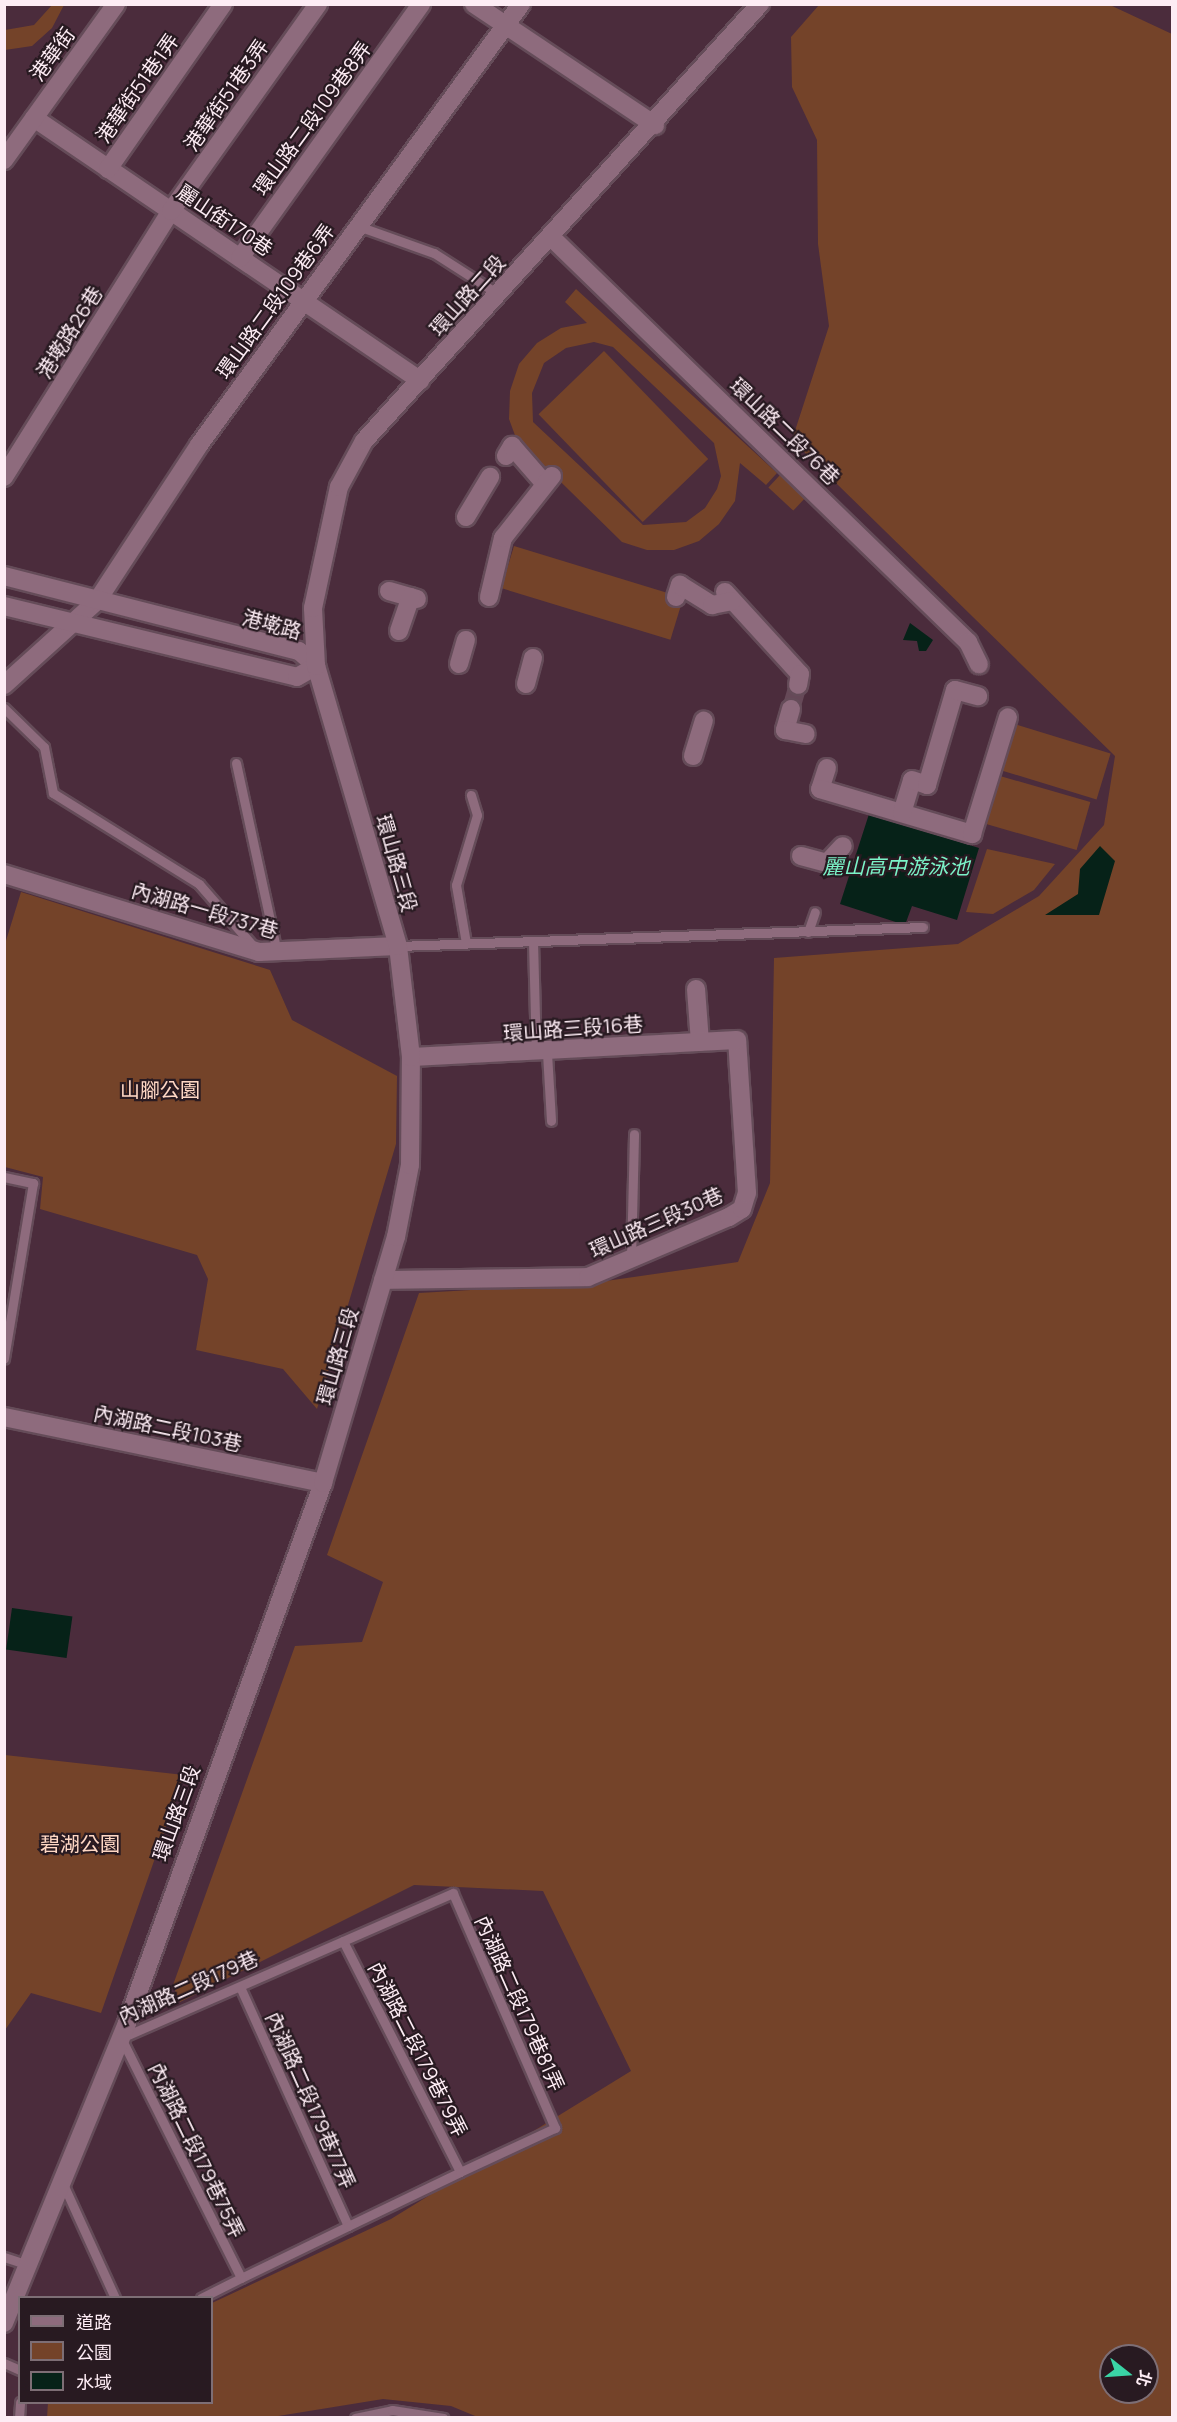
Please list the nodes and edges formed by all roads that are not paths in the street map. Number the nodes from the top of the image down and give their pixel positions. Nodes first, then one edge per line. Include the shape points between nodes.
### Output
1 (116, 4) edge
2 (223, 4) edge
3 (318, 4) edge
4 (421, 4) edge
5 (474, 4) edge
6 (521, 4) edge
7 (760, 4) edge
8 (505, 25) junction
9 (34, 118) junction
10 (655, 125) junction
11 (4, 160) edge
12 (108, 169) junction
13 (171, 211) junction
14 (358, 226) junction
15 (550, 236) junction
16 (240, 258) junction
17 (498, 294) junction
18 (303, 300) junction
19 (420, 380) junction
20 (506, 456) dead end
21 (4, 477) edge
22 (490, 477) dead end
23 (466, 517) dead end
24 (4, 576) edge
25 (389, 591) dead end
26 (489, 597) dead end
27 (676, 597) dead end
28 (98, 601) junction
29 (4, 606) edge
30 (68, 622) junction
31 (399, 631) dead end
32 (466, 640) dead end
33 (533, 658) dead end
34 (459, 664) dead end
35 (979, 665) dead end
36 (316, 666) junction
37 (526, 684) dead end
38 (4, 685) edge
39 (798, 685) tunnel mouth
40 (978, 696) dead end
41 (4, 708) edge
42 (791, 709) tunnel mouth
43 (1008, 717) dead end
44 (704, 721) dead end
45 (806, 734) dead end
46 (693, 756) dead end
47 (236, 763) dead end
48 (826, 768) dead end
49 (471, 795) dead end
50 (902, 813) junction
51 (843, 846) dead end
52 (801, 856) dead end
53 (4, 874) edge
54 (815, 912) dead end
55 (923, 927) dead end
56 (808, 932) junction
57 (533, 941) junction
58 (466, 943) junction
59 (398, 946) junction
60 (268, 954) junction
61 (696, 989) dead end
62 (737, 1040) joint
63 (700, 1042) junction
64 (542, 1053) junction
65 (411, 1058) junction
66 (551, 1121) dead end
67 (634, 1134) dead end
68 (4, 1177) edge
69 (631, 1258) junction
70 (383, 1280) junction
71 (4, 1359) edge
72 (4, 1417) edge
73 (323, 1483) junction
74 (453, 1893) joint
75 (343, 1941) junction
76 (241, 1989) junction
77 (121, 2038) junction
78 (460, 2172) junction
79 (63, 2186) junction
80 (348, 2226) junction
81 (4, 2257) edge
82 (28, 2265) junction
83 (241, 2278) junction
84 (114, 2296) edge
85 (205, 2296) edge
86 (4, 2323) edge
87 (4, 2363) edge
88 (18, 2369) edge
89 (355, 2418) edge
90 (443, 2418) edge

1 - 9 street, 港華街
2 - 12 street, 港華街51巷1弄
3 - 13 street, 港華街51巷3弄
4 - 16 street, 環山路二段109巷8弄
5 - 8 street
6 - 8 street, 環山路二段109巷6弄
7 - 10 street, 環山路二段
8 - 10 street
8 - 14 street, 環山路二段109巷6弄
9 - 11 street, 港華街
9 - 12 street, 麗山街170巷
10 - 15 street, 環山路二段
12 - 13 street, 麗山街170巷
13 - 16 street, 麗山街170巷
13 - 21 street, 港墘路26巷
14 - 17 lane via 434,254
14 - 18 street, 環山路二段109巷6弄
15 - 17 street, 環山路二段
15 - 35 street, 環山路二段76巷 via 968,642
16 - 18 street, 麗山街170巷
17 - 19 street, 環山路二段
18 - 19 street, 麗山街170巷
18 - 28 street, 環山路二段109巷6弄 via 199,445
19 - 36 street, 環山路二段 via 364,441 339,487 313,608
20 - 26 street via 512,446 549,480 503,538
22 - 23 street
24 - 28 street, 港墘路
25 - 31 street via 414,598
27 - 39 street via 680,585 712,605 729,596 800,674
28 - 30 street, 環山路二段109巷6弄
28 - 36 street, 港墘路 via 299,651
29 - 30 street, 港墘路
30 - 36 street, 港墘路 via 297,677
30 - 38 street, 環山路二段109巷6弄
32 - 34 street
33 - 37 street
36 - 59 street, 環山路三段
40 - 50 street via 955,690 927,784 912,780
41 - 60 lane via 44,747 53,793 199,884
42 - 45 street via 785,730
43 - 50 street via 972,834
44 - 46 street
47 - 60 lane
48 - 50 street via 820,789
49 - 58 lane via 477,815 456,885
51 - 52 street via 827,863
53 - 60 street, 內湖路一段737巷
54 - 56 lane
55 - 56 lane
56 - 57 lane
57 - 58 lane
57 - 64 lane
58 - 59 lane
59 - 60 street, 內湖路一段737巷
59 - 65 street, 環山路三段
61 - 63 street
62 - 63 street, 環山路三段16巷
62 - 69 street, 環山路三段30巷 via 747,1171 742,1209
63 - 64 street, 環山路三段16巷
64 - 65 street, 環山路三段16巷
64 - 66 lane
65 - 70 street, 環山路三段 via 410,1165
67 - 69 lane
68 - 71 lane via 33,1183
69 - 70 street, 環山路三段30巷 via 588,1277
70 - 73 street, 環山路三段
72 - 73 street, 內湖路二段103巷
73 - 77 street, 環山路三段
74 - 75 lane, 內湖路二段179巷
74 - 78 lane, 內湖路二段179巷81弄 via 555,2128
75 - 76 lane, 內湖路二段179巷
75 - 78 lane, 內湖路二段179巷79弄
76 - 77 lane, 內湖路二段179巷
76 - 80 lane, 內湖路二段179巷77弄
77 - 79 street, 內湖路二段179巷
77 - 83 lane, 內湖路二段179巷75弄
78 - 80 lane
79 - 82 street, 內湖路二段179巷
79 - 84 lane
80 - 83 lane
81 - 82 lane
82 - 86 street, 內湖路二段179巷
83 - 85 lane
87 - 88 lane
89 - 90 lane via 392,2410

